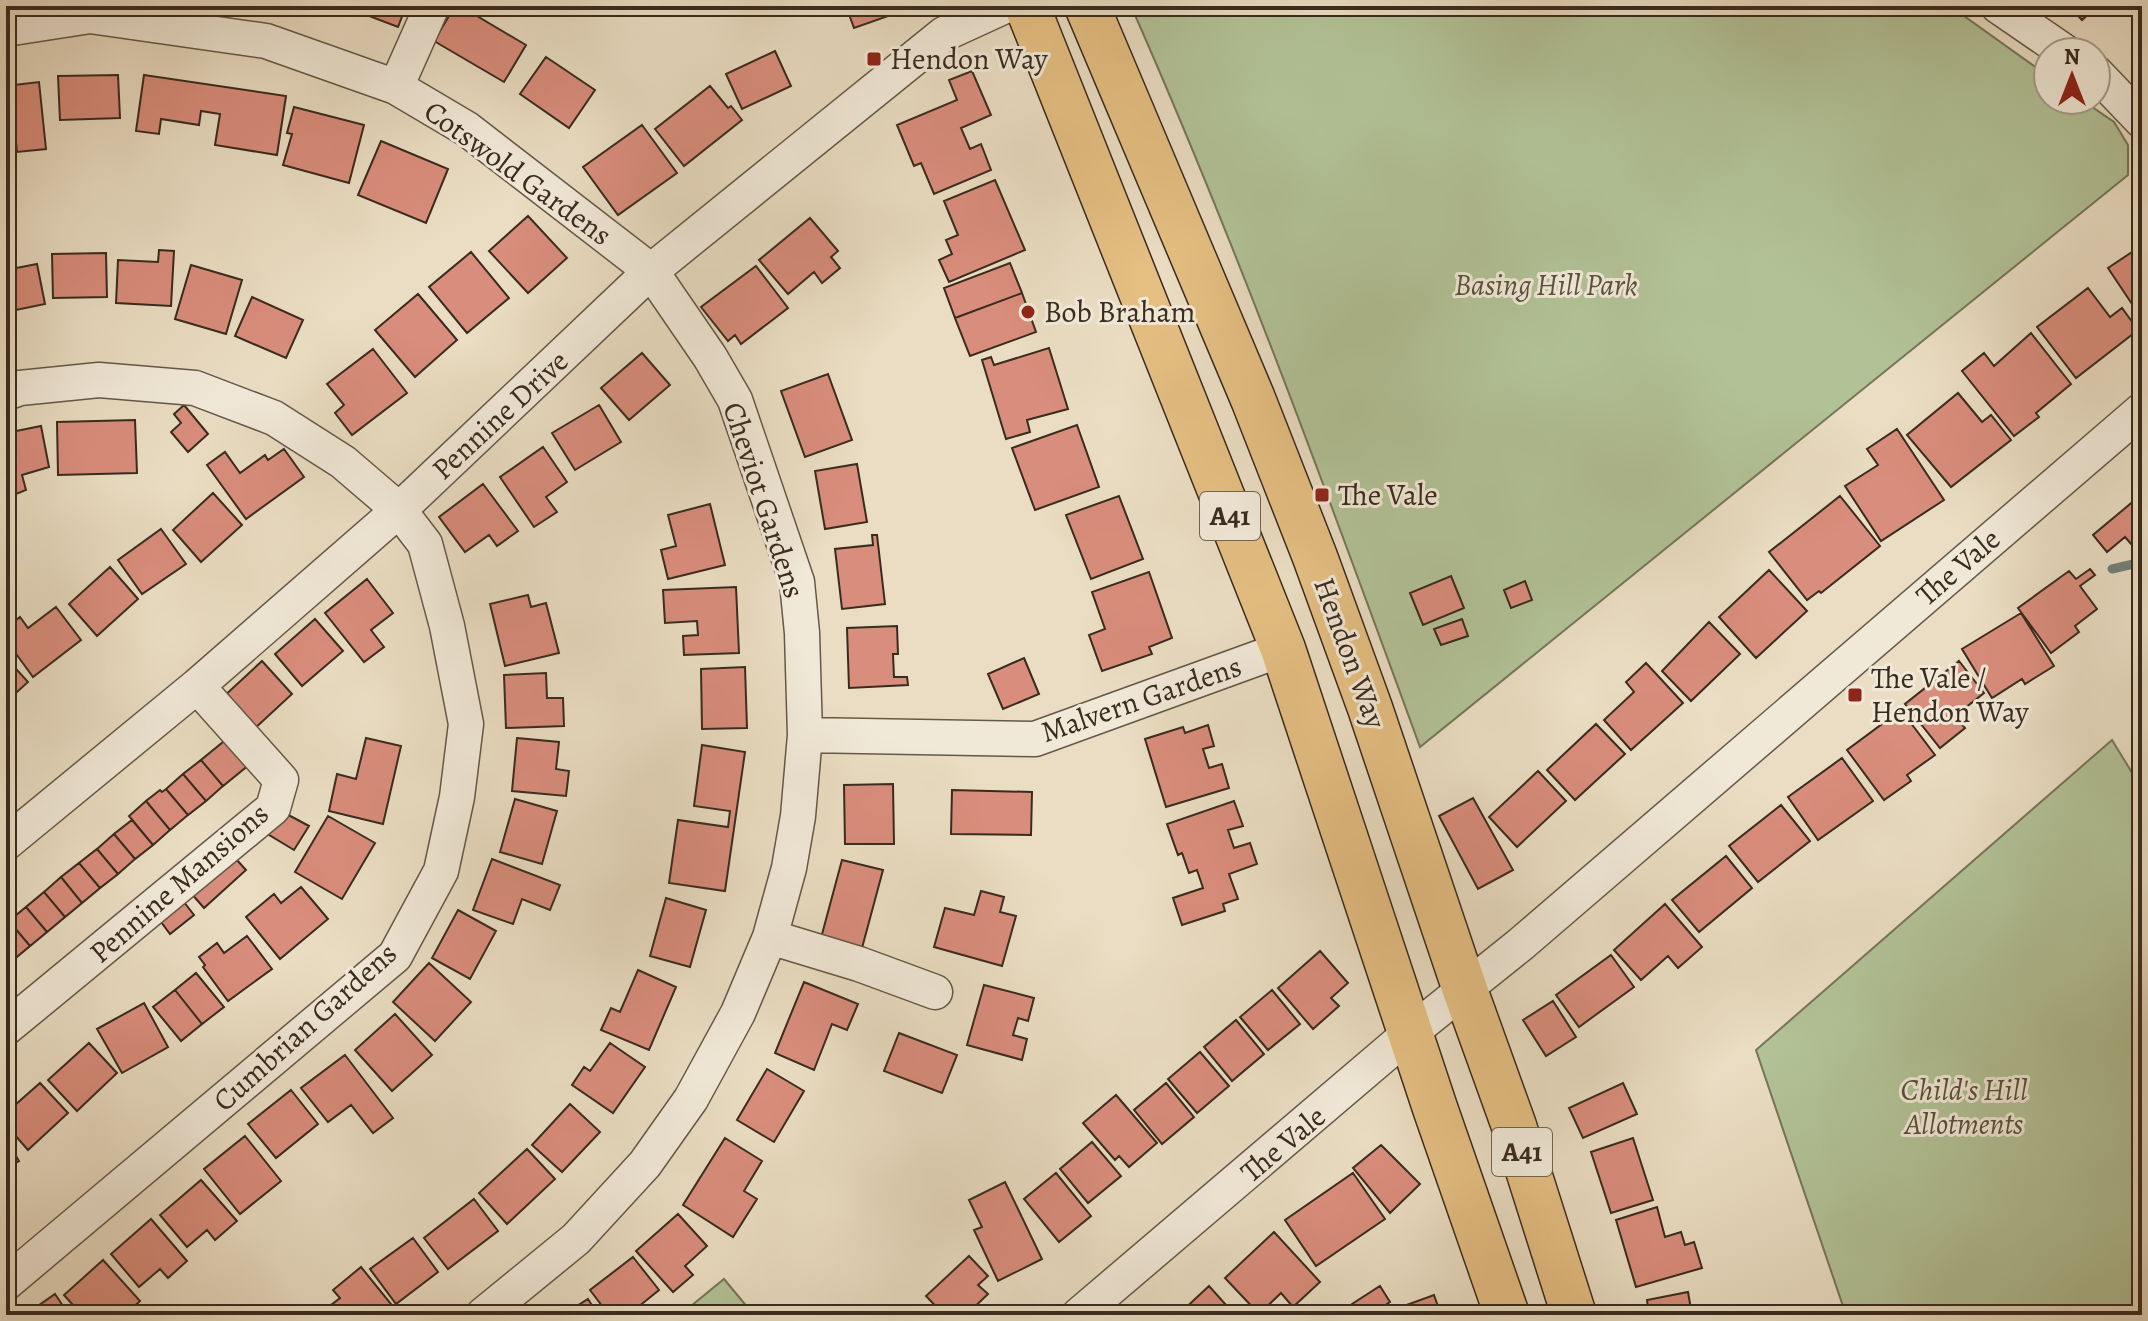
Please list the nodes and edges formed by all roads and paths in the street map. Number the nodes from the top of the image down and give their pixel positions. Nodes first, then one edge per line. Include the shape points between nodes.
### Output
1 (432, 6) edge
2 (1005, 6) edge
3 (1027, 6) edge
4 (1087, 6) edge
5 (2002, 7) edge
6 (89, 11) edge
7 (6, 29) edge
8 (2043, 36) edge
9 (396, 87) junction
10 (2112, 90) edge
11 (2142, 121) edge
12 (651, 271) junction
13 (6, 393) edge
14 (2142, 410) edge
15 (399, 510) junction
16 (1283, 649) junction
17 (197, 686) junction
18 (805, 735) junction
19 (6, 843) edge
20 (770, 937) junction
21 (1465, 990) junction
22 (935, 992) dead end
23 (6, 1028) edge
24 (1410, 1033) junction
25 (6, 1283) edge
26 (483, 1315) edge
27 (1079, 1315) edge
28 (1507, 1315) edge
29 (1574, 1315) edge

1 - 9 street
2 - 12 street, Pennine Drive via 944,34
3 - 16 highway, Hendon Way / A41
4 - 21 highway, Hendon Way / A41 via 1315,557
5 - 8 street
6 - 7 street, Cotswold Gardens
6 - 9 street, Cotswold Gardens via 266,41
9 - 12 street, Cotswold Gardens via 467,129
10 - 11 street
12 - 15 street, Pennine Drive
12 - 18 street, Cheviot Gardens via 735,400 797,582
13 - 15 street, Cumbrian Gardens via 99,380 195,388 274,418 343,462
14 - 21 street, The Vale
15 - 17 street, Pennine Drive
15 - 25 street, Cumbrian Gardens via 425,544 466,724 441,871 395,956
16 - 18 street, Malvern Gardens via 1035,739
16 - 24 highway, Hendon Way / A41
17 - 19 street, Pennine Drive
17 - 23 street, Pennine Mansions via 281,780 273,808
18 - 20 street, Cheviot Gardens via 789,868
20 - 22 street
20 - 26 street, Cheviot Gardens via 738,1013 691,1099 645,1164 576,1239
21 - 24 street, The Vale
21 - 29 highway, Hendon Way / A41
24 - 27 street, The Vale
24 - 28 highway, Hendon Way / A41

